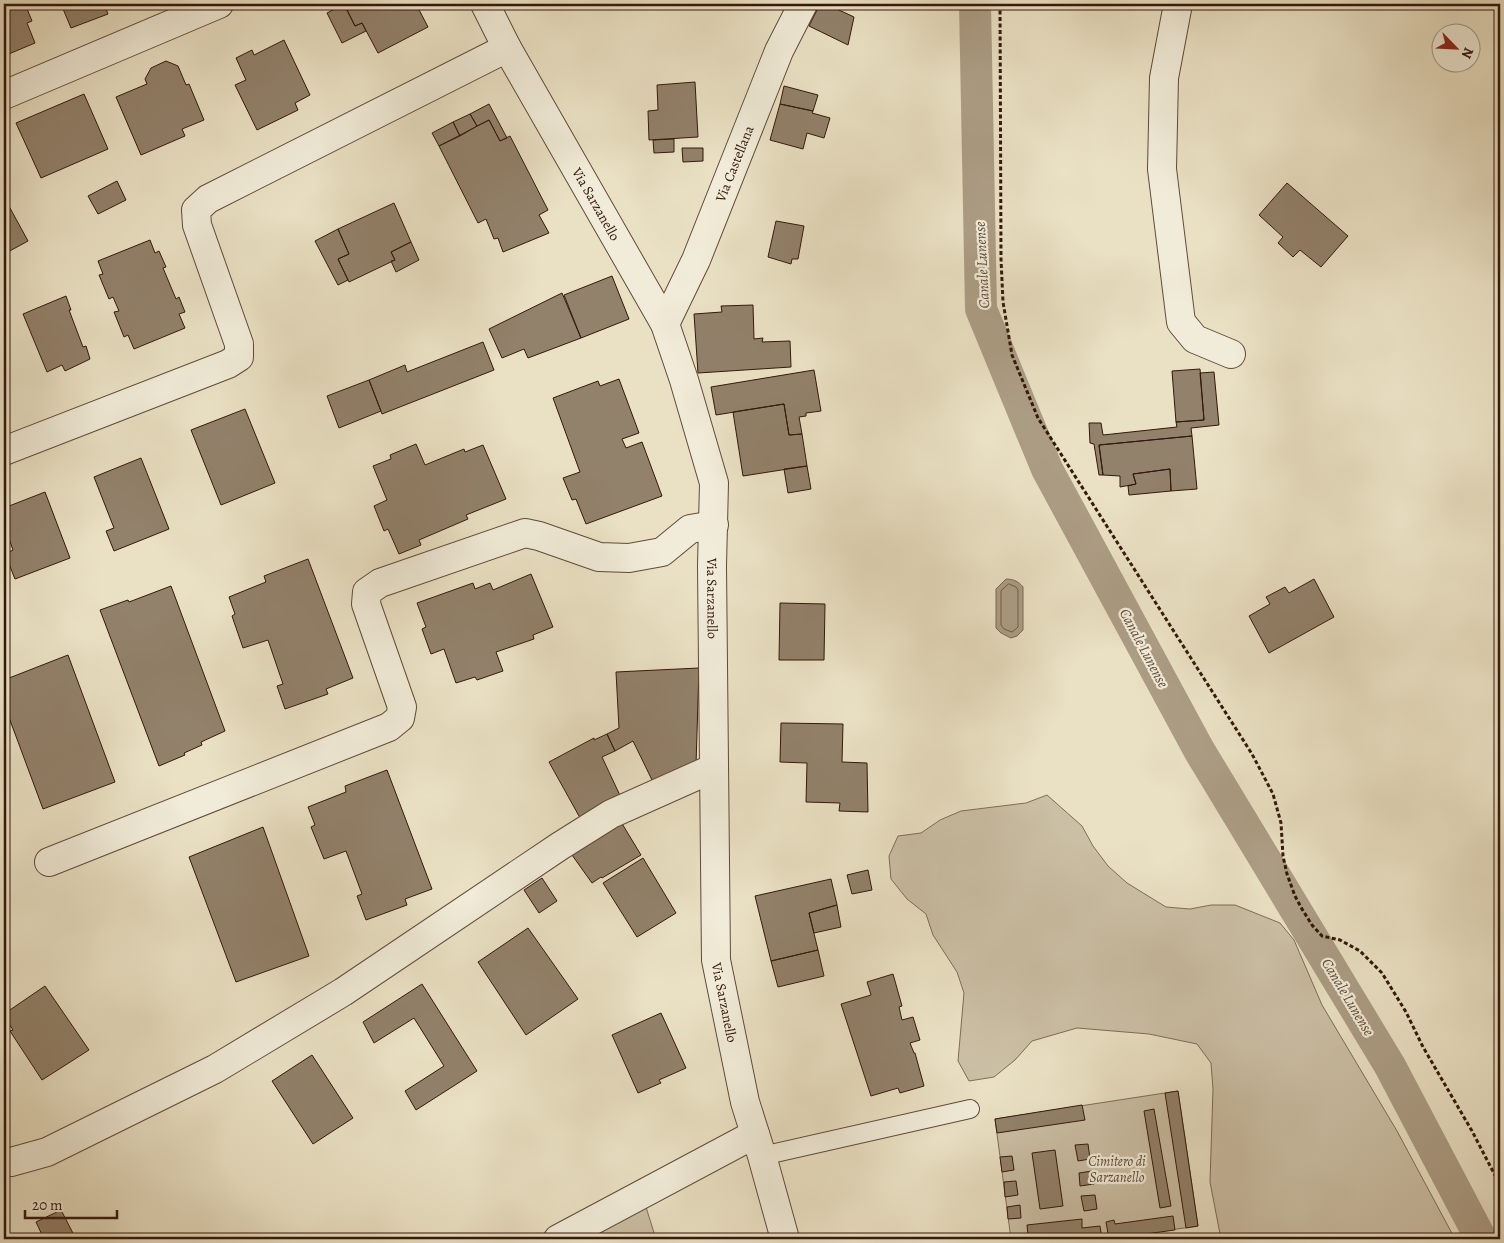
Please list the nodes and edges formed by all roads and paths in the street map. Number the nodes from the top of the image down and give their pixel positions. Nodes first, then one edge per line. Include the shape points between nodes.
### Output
1 (219, 4) edge
2 (485, 4) edge
3 (803, 4) edge
4 (1000, 4) edge
5 (1178, 4) edge
6 (507, 48) junction
7 (4, 96) edge
8 (665, 324) junction
9 (1231, 354) dead end
10 (4, 451) edge
11 (714, 524) junction
12 (714, 768) junction
13 (50, 862) dead end
14 (970, 1109) dead end
15 (759, 1145) junction
16 (4, 1161) edge
17 (1500, 1184) edge
18 (558, 1239) edge
19 (785, 1239) edge

1 - 7 street
2 - 6 street, Via Sarzanello
3 - 8 street, Via Castellana via 779,51 696,260
4 - 17 path via 1004,302 1012,355 1038,418 1252,754 1273,794 1287,874 1302,909 1322,936 1340,940 1360,951 1382,974
5 - 9 street via 1164,78 1162,169 1181,322 1196,339
6 - 8 street, Via Sarzanello
6 - 10 street via 208,199 196,210 197,225 239,344 239,357
8 - 11 street, Via Sarzanello via 714,484
11 - 12 street, Via Sarzanello
11 - 13 street via 690,529 662,552 629,558 599,557 525,533 380,583 367,592 366,604 402,707 400,718 389,727
12 - 15 street, Via Sarzanello via 716,960 745,1102
12 - 16 street via 611,814 343,992 216,1069 47,1152
14 - 15 lane
15 - 18 street
15 - 19 street, Via Sarzanello

